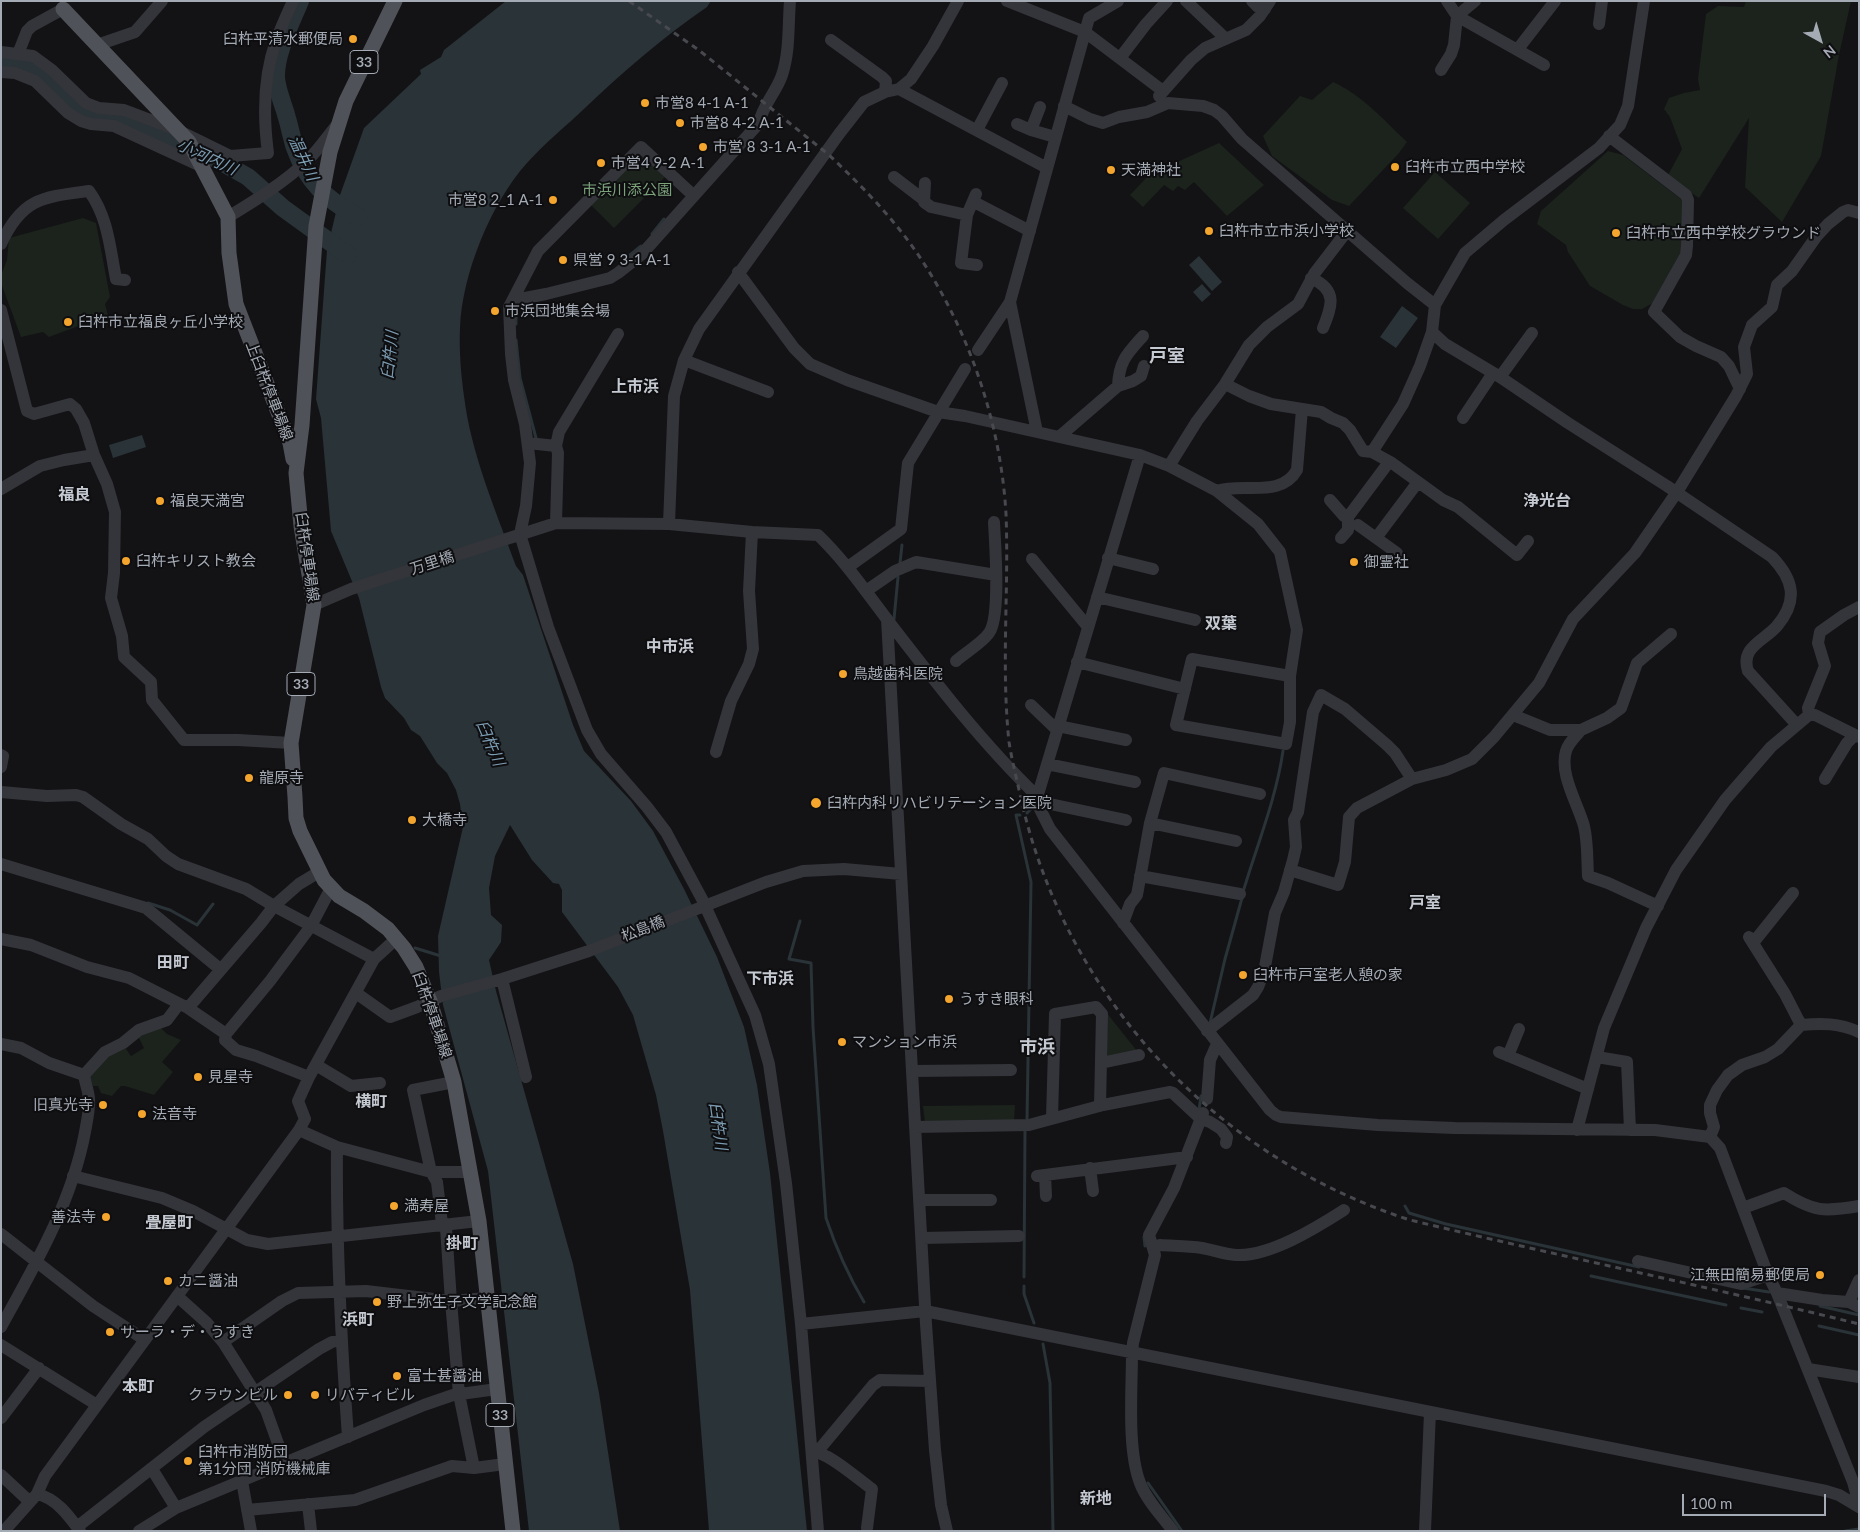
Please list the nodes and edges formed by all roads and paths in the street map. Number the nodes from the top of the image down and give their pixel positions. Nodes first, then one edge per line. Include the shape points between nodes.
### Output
1 (162, 1) edge
2 (293, 1) edge
3 (395, 1) edge
4 (790, 1) edge
5 (958, 1) edge
6 (1006, 1) edge
7 (1118, 1) edge
8 (1167, 1) edge
9 (1186, 1) edge
10 (1252, 1) edge
11 (1447, 1) edge
12 (1475, 1) edge
13 (1555, 1) edge
14 (1602, 1) edge
15 (1644, 1) edge
16 (1267, 5) edge
17 (63, 8) joint
18 (1457, 16) junction
19 (1599, 24) dead end
20 (1084, 32) junction
21 (1225, 38) junction
22 (831, 40) dead end
23 (97, 45) junction
24 (1518, 50) junction
25 (1, 52) edge
26 (18, 54) junction
27 (1120, 58) junction
28 (1544, 65) dead end
29 (1441, 70) dead end
30 (2, 74) edge
31 (1002, 83) dead end
32 (899, 89) junction
33 (1164, 91) junction
34 (885, 92) junction
35 (1064, 106) junction
36 (1040, 107) dead end
37 (1147, 112) junction
38 (338, 124) junction
39 (1017, 124) dead end
40 (177, 130) junction
41 (977, 130) junction
42 (1031, 130) junction
43 (1609, 136) junction
44 (1055, 137) junction
45 (203, 167) junction
46 (1047, 168) junction
47 (894, 178) dead end
48 (925, 184) dead end
49 (694, 196) junction
50 (924, 200) junction
51 (1859, 213) edge
52 (968, 216) junction
53 (228, 217) junction
54 (1030, 231) junction
55 (1347, 231) junction
56 (1, 244) edge
57 (977, 266) dead end
58 (738, 272) junction
59 (1311, 278) junction
60 (125, 280) dead end
61 (515, 296) junction
62 (1010, 302) junction
63 (1435, 305) junction
64 (1, 310) edge
65 (1322, 328) dead end
66 (4, 330) edge
67 (1432, 332) junction
68 (1532, 333) dead end
69 (618, 334) dead end
70 (1143, 336) dead end
71 (978, 350) dead end
72 (684, 360) junction
73 (1144, 366) dead end
74 (965, 369) dead end
75 (1496, 375) junction
76 (1225, 384) junction
77 (1118, 386) junction
78 (1740, 389) junction
79 (768, 392) dead end
80 (304, 405) junction
81 (1302, 409) junction
82 (278, 410) junction
83 (938, 412) junction
84 (1463, 418) dead end
85 (1037, 432) junction
86 (1060, 436) junction
87 (528, 443) junction
88 (556, 446) junction
89 (1372, 452) junction
90 (1140, 454) junction
91 (94, 455) junction
92 (1389, 462) junction
93 (1169, 466) junction
94 (296, 473) junction
95 (1418, 482) junction
96 (1, 489) edge
97 (1217, 491) junction
98 (1677, 492) junction
99 (1330, 500) dead end
100 (1353, 521) junction
101 (994, 522) dead end
102 (556, 523) junction
103 (669, 524) junction
104 (752, 532) junction
105 (516, 536) junction
106 (1341, 538) dead end
107 (1376, 538) junction
108 (1528, 541) dead end
109 (1397, 553) dead end
110 (1108, 558) junction
111 (1032, 559) dead end
112 (848, 566) junction
113 (1153, 569) dead end
114 (996, 575) junction
115 (866, 591) junction
116 (1097, 597) junction
117 (314, 605) junction
118 (1859, 607) edge
119 (887, 619) junction
120 (1195, 620) dead end
121 (1088, 627) junction
122 (1671, 634) dead end
123 (956, 660) dead end
124 (1077, 662) junction
125 (1290, 676) junction
126 (1185, 689) junction
127 (1031, 706) dead end
128 (1513, 715) junction
129 (1809, 715) junction
130 (1797, 725) junction
131 (1057, 728) junction
132 (1582, 730) junction
133 (1857, 736) edge
134 (1126, 740) dead end
135 (291, 743) junction
136 (716, 752) dead end
137 (1, 755) edge
138 (1047, 764) junction
139 (1, 767) edge
140 (1412, 779) junction
141 (1825, 779) dead end
142 (1135, 782) dead end
143 (1, 792) edge
144 (1260, 794) dead end
145 (1036, 798) junction
146 (1126, 820) dead end
147 (1150, 823) junction
148 (1236, 841) dead end
149 (1, 864) edge
150 (1290, 870) junction
151 (319, 872) junction
152 (901, 874) junction
153 (1140, 876) junction
154 (331, 888) junction
155 (1793, 893) dead end
156 (1240, 894) dead end
157 (274, 906) junction
158 (1658, 906) junction
159 (701, 907) junction
160 (1124, 923) junction
161 (311, 926) junction
162 (1, 939) edge
163 (396, 939) junction
164 (374, 959) junction
165 (220, 969) junction
166 (500, 979) junction
167 (356, 993) junction
168 (435, 998) junction
169 (184, 1006) junction
170 (1801, 1025) junction
171 (1519, 1029) dead end
172 (1207, 1031) junction
173 (1859, 1032) edge
174 (226, 1034) junction
175 (1, 1044) edge
176 (1217, 1044) junction
177 (1139, 1054) dead end
178 (1596, 1057) junction
179 (1101, 1063) junction
180 (316, 1065) junction
181 (1011, 1070) dead end
182 (912, 1071) junction
183 (84, 1075) junction
184 (309, 1077) junction
185 (526, 1077) dead end
186 (454, 1082) junction
187 (380, 1084) dead end
188 (1588, 1089) junction
189 (1207, 1099) dead end
190 (1100, 1106) junction
191 (1202, 1116) junction
192 (1052, 1118) junction
193 (915, 1127) junction
194 (299, 1130) junction
195 (1577, 1130) junction
196 (1630, 1130) junction
197 (1710, 1137) junction
198 (1226, 1143) dead end
199 (337, 1147) junction
200 (1182, 1157) junction
201 (1090, 1168) junction
202 (431, 1172) junction
203 (472, 1172) junction
204 (73, 1176) junction
205 (1094, 1191) dead end
206 (1046, 1196) dead end
207 (919, 1200) junction
208 (991, 1200) dead end
209 (1859, 1206) edge
210 (1743, 1208) junction
211 (1344, 1210) dead end
212 (479, 1220) junction
213 (442, 1224) junction
214 (227, 1230) junction
215 (1, 1234) edge
216 (1019, 1236) dead end
217 (338, 1237) junction
218 (922, 1238) junction
219 (1154, 1247) junction
220 (37, 1261) junction
221 (1638, 1262) dead end
222 (1768, 1275) junction
223 (1859, 1280) edge
224 (339, 1291) junction
225 (1777, 1293) junction
226 (177, 1296) junction
227 (487, 1298) junction
228 (451, 1301) junction
229 (1854, 1304) edge
230 (925, 1311) junction
231 (801, 1324) junction
232 (1, 1327) edge
233 (145, 1340) junction
234 (341, 1340) junction
235 (223, 1342) junction
236 (1, 1345) edge
237 (1132, 1353) junction
238 (39, 1368) junction
239 (1808, 1369) junction
240 (1859, 1377) edge
241 (930, 1381) junction
242 (497, 1390) junction
243 (254, 1393) junction
244 (459, 1394) junction
245 (98, 1405) junction
246 (1430, 1412) junction
247 (1, 1418) edge
248 (348, 1437) junction
249 (815, 1451) junction
250 (285, 1463) junction
251 (505, 1464) junction
252 (474, 1468) junction
253 (152, 1469) junction
254 (1, 1475) edge
255 (242, 1481) junction
256 (34, 1498) junction
257 (308, 1504) junction
258 (1859, 1505) edge
259 (176, 1508) junction
260 (247, 1510) junction
261 (868, 1528) dead end
262 (78, 1529) edge
263 (4, 1531) edge
264 (139, 1531) edge
265 (251, 1531) edge
266 (311, 1531) edge
267 (513, 1531) edge
268 (818, 1531) edge
269 (947, 1531) edge
270 (1173, 1531) edge
271 (1425, 1531) edge

1 - 23 street via 135,32
2 - 40 street via 276,41 267,75 264,110 268,152 230,156
3 - 38 main road, 33
4 - 49 street via 785,66 777,87 761,110 759,123
5 - 32 street via 911,79
6 - 20 street
7 - 20 street via 1089,18
8 - 27 street
9 - 21 street
10 - 16 street via 1258,6
11 - 18 street
12 - 18 street
13 - 24 street
14 - 19 street
15 - 43 street via 1628,106 1620,124
16 - 21 street via 1256,22 1246,30
17 - 23 main road
17 - 26 street via 32,26
18 - 24 street
18 - 29 street via 1454,45
20 - 27 street
20 - 35 street
21 - 33 street via 1191,60
22 - 34 street via 882,77 886,81
23 - 40 main road
24 - 28 street
25 - 26 street
26 - 40 street via 34,56 86,104 124,110
27 - 33 street
30 - 45 street via 15,73 35,80 68,113 81,121 114,126
31 - 41 street
32 - 34 street
32 - 41 street
33 - 37 street
34 - 58 street via 864,102
35 - 37 street via 1103,123 1118,116
35 - 44 street
36 - 42 street
37 - 55 street via 1168,103 1214,110 1242,139
38 - 53 street via 292,174
38 - 80 main road, 臼杵停車場線 / 33 via 316,226
39 - 42 street
40 - 45 main road, 上臼杵停車場線 via 190,142
41 - 46 street
42 - 44 street
43 - 63 street via 1599,148 1474,244 1458,262
43 - 78 street via 1686,195 1686,255 1654,312 1680,336 1722,357
44 - 46 street
45 - 53 main road, 上臼杵停車場線
46 - 54 street
47 - 50 street
48 - 50 street
49 - 61 street via 642,254 610,278 525,298
49 - 61 street via 641,148 538,251
50 - 52 street via 930,207
51 - 78 street via 1848,210 1828,224 1777,286 1772,307 1752,326 1744,347 1747,374
52 - 54 street via 975,198
52 - 57 street via 961,263
53 - 82 main road, 上臼杵停車場線 via 236,304
54 - 62 street
55 - 59 street
55 - 63 street
56 - 60 street via 16,217 27,206 42,199 89,191 105,221 116,279
58 - 72 street via 699,329
58 - 83 street via 794,348 810,364
59 - 65 street via 1324,284 1332,307
59 - 76 street via 1298,304 1249,345
61 - 87 street via 509,306 510,354
62 - 71 street
62 - 85 street
63 - 67 street
64 - 66 street
66 - 91 street via 28,411 34,414 70,404 84,423
67 - 75 street via 1445,344
67 - 89 street via 1403,404
68 - 75 street
69 - 88 street via 559,432
70 - 77 street via 1122,360
72 - 79 street
72 - 103 street via 674,396
73 - 77 street via 1142,376
74 - 83 street
75 - 84 street
75 - 98 street
76 - 81 street via 1271,404
76 - 93 street via 1197,420
77 - 86 street
78 - 98 street
80 - 82 main road
80 - 94 main road, 臼杵停車場線 / 33
81 - 89 street via 1321,412 1343,423 1363,452
81 - 97 street via 1296,470 1292,478 1278,487
82 - 94 main road, 上臼杵停車場線
83 - 85 street
83 - 112 street via 908,463 901,529
85 - 86 street
86 - 90 street
87 - 88 street
87 - 105 street via 530,463 526,506
88 - 102 street
89 - 92 street
90 - 93 street
90 - 110 street
91 - 96 street via 40,466
91 - 135 street via 107,484 114,512 111,598 122,636 124,657 151,682 152,700 184,740
92 - 95 street
92 - 100 street
93 - 97 street
94 - 117 main road, 臼杵停車場線 / 33
95 - 107 street
95 - 108 street via 1458,507 1517,555
97 - 125 street via 1258,524 1280,552 1297,630
98 - 128 street via 1635,553 1573,619 1539,683
98 - 130 street via 1772,556 1790,582 1791,597 1786,612 1777,626 1752,648 1745,664
99 - 100 street
100 - 106 street
100 - 107 street
101 - 114 street
102 - 103 street, 万里橋
102 - 105 street, 万里橋
103 - 104 street, 万里橋
104 - 112 street, 万里橋 via 818,535
104 - 136 street via 749,591 753,649 731,701
105 - 117 street, 万里橋 via 351,589
105 - 159 street via 587,730 600,754 666,832
107 - 109 street
110 - 113 street
110 - 116 street
111 - 121 street
112 - 115 street, 万里橋
114 - 115 street via 916,562 895,571
114 - 123 street via 994,622 989,634
115 - 119 street, 万里橋
116 - 120 street
116 - 121 street
117 - 135 main road, 臼杵停車場線 / 33
118 - 129 street via 1820,632 1818,643 1825,666 1808,708
119 - 145 street, 万里橋 via 954,705
119 - 152 street
121 - 124 street
122 - 132 street via 1638,663 1621,708
124 - 126 street
124 - 131 street
125 - 126 street via 1192,659
125 - 126 street via 1290,722 1286,744 1176,724
127 - 131 street
128 - 132 street via 1550,730
128 - 140 street via 1472,758 1446,770
129 - 130 street
129 - 133 street
130 - 158 street via 1771,747 1726,800 1676,870
131 - 134 street
131 - 138 street
132 - 158 street via 1565,754 1567,776 1584,826 1588,876
133 - 141 street
135 - 151 main road, 臼杵停車場線 / 33 via 296,818
137 - 139 street
138 - 142 street
138 - 145 street
140 - 150 street via 1370,800 1349,818 1345,862 1338,884
140 - 150 street via 1387,744 1321,695 1310,727 1298,812 1294,820 1296,847
143 - 157 street via 76,795 148,839 178,864 246,889
144 - 147 street via 1164,773
145 - 146 street
145 - 160 street via 1050,829
147 - 148 street
147 - 153 street
149 - 165 street via 146,908
150 - 172 street via 1274,914 1270,945 1258,987 1253,995
151 - 154 main road, 臼杵停車場線 / 33
151 - 157 street via 298,884
152 - 159 street, 松島橋 via 844,869 803,871
152 - 182 street
153 - 156 street
153 - 160 street
154 - 161 street
154 - 163 main road, 臼杵停車場線 / 33 via 379,922
155 - 170 street via 1751,940
157 - 161 street
157 - 165 street
158 - 178 street via 1604,1028
159 - 166 street, 松島橋 via 589,950
159 - 231 street via 755,1015 769,1064
160 - 172 street
161 - 164 street
161 - 174 street
162 - 169 street via 31,945 87,967 130,978
163 - 164 street
163 - 168 main road, 臼杵停車場線 / 33
164 - 167 street
165 - 169 street
166 - 168 street, 松島橋
166 - 185 street
167 - 168 street, 松島橋 via 390,1017
167 - 180 street
168 - 186 main road, 臼杵停車場線 / 33
169 - 174 street
169 - 183 street via 166,1020 139,1030 105,1052
170 - 173 street via 1834,1023
170 - 197 street via 1778,1049 1728,1075 1710,1105 1714,1127
171 - 188 street via 1503,1054
172 - 176 street
174 - 184 street via 225,1040 236,1050
175 - 183 street via 21,1048 49,1063
176 - 189 street via 1210,1060
176 - 195 street via 1270,1110 1281,1117 1411,1127
177 - 179 street
178 - 188 street
178 - 196 street via 1627,1062
179 - 190 street
179 - 192 street via 1102,1014 1096,1007 1055,1014
180 - 184 street
180 - 187 street via 351,1086
181 - 182 street
182 - 193 street
183 - 204 street via 89,1097
184 - 194 street via 298,1102 305,1119
186 - 202 street via 413,1090
186 - 203 main road, 臼杵停車場線 / 33
188 - 195 street
190 - 191 street via 1173,1092
190 - 192 street
191 - 198 street via 1221,1129 1227,1138
191 - 200 street
192 - 193 street via 1029,1125
193 - 207 street
194 - 199 street
194 - 214 street
195 - 196 street
196 - 197 street
197 - 210 street via 1720,1148
199 - 202 street
199 - 217 street
200 - 201 street
200 - 219 street via 1174,1188 1149,1235
201 - 205 street
201 - 206 street via 1041,1175
202 - 203 street
202 - 213 street via 437,1182
203 - 212 main road, 臼杵停車場線 / 33
204 - 214 street via 162,1198
204 - 220 street
207 - 208 street
207 - 218 street
209 - 210 street via 1820,1210 1803,1205 1784,1193
210 - 222 street
211 - 219 street via 1301,1236 1258,1253 1236,1255 1200,1248
212 - 213 street
212 - 227 main road, 臼杵停車場線 / 33
213 - 217 street
213 - 228 street via 446,1228
214 - 217 street via 247,1240 268,1244
214 - 226 street
215 - 220 street
216 - 218 street
217 - 224 street
218 - 230 street
219 - 237 street
220 - 232 street
220 - 233 street via 93,1306
221 - 222 street via 1741,1284
222 - 225 street
223 - 229 street
224 - 228 street
224 - 234 street
224 - 235 street via 298,1293
225 - 229 street
225 - 239 street
226 - 233 street
226 - 235 street
227 - 228 street
227 - 242 main road, 臼杵停車場線 / 33
228 - 244 street
230 - 231 street
230 - 237 street
230 - 241 street
231 - 249 street
233 - 245 street
234 - 243 street via 319,1349
234 - 248 street
235 - 243 street
236 - 238 street
237 - 246 street
237 - 270 street via 1133,1452 1138,1475 1144,1491
238 - 245 street
238 - 247 street
239 - 240 street
239 - 258 street
241 - 249 street via 880,1380
241 - 269 street via 941,1506
242 - 244 street
242 - 251 main road, 臼杵停車場線 / 33
243 - 250 street via 267,1414
243 - 253 street
244 - 248 street
244 - 252 street
245 - 256 street via 45,1476
246 - 258 street via 1832,1493
246 - 271 street
248 - 250 street
249 - 261 street via 834,1460 872,1489
249 - 268 street
250 - 255 street
251 - 252 street
251 - 267 main road, 臼杵停車場線 / 33
252 - 257 street via 452,1466 362,1498
253 - 259 street
253 - 262 street
254 - 256 street
255 - 259 street
255 - 260 street
256 - 262 street via 45,1496 54,1501
256 - 263 street
257 - 260 street
257 - 266 street
259 - 264 street
260 - 265 street

